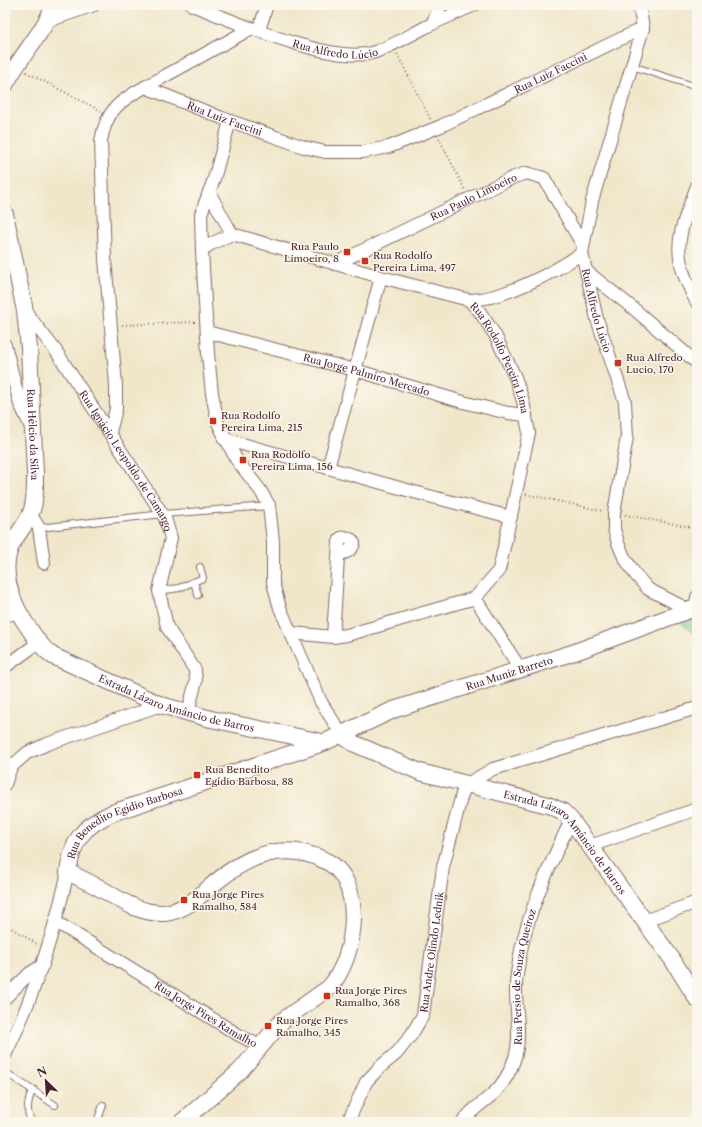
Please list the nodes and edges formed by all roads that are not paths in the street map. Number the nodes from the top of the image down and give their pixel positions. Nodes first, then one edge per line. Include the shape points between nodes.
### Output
1 (54, 5) edge
2 (94, 5) edge
3 (192, 5) edge
4 (267, 5) edge
5 (441, 5) edge
6 (474, 5) edge
7 (639, 5) edge
8 (48, 21) junction
9 (432, 24) junction
10 (643, 28) junction
11 (255, 29) junction
12 (632, 66) junction
13 (5, 85) edge
14 (145, 87) junction
15 (697, 87) edge
16 (230, 121) junction
17 (697, 186) edge
18 (209, 192) junction
19 (5, 214) edge
20 (232, 234) junction
21 (582, 249) junction
22 (202, 251) junction
23 (335, 264) junction
24 (586, 272) junction
25 (381, 277) junction
26 (469, 300) junction
27 (697, 303) edge
28 (25, 311) junction
29 (206, 327) junction
30 (5, 345) edge
31 (697, 363) edge
32 (355, 370) junction
33 (526, 415) junction
34 (32, 430) junction
35 (110, 432) junction
36 (224, 439) junction
37 (328, 468) junction
38 (269, 506) junction
39 (163, 514) junction
40 (30, 515) junction
41 (511, 517) junction
42 (40, 528) junction
43 (339, 554) dead end
44 (44, 564) dead end
45 (200, 567) dead end
46 (194, 582) junction
47 (159, 591) junction
48 (198, 595) dead end
49 (475, 598) junction
50 (694, 606) edge
51 (12, 614) edge
52 (292, 633) junction
53 (333, 636) junction
54 (38, 642) junction
55 (5, 667) edge
56 (521, 670) junction
57 (161, 705) junction
58 (697, 708) edge
59 (188, 712) junction
60 (358, 726) junction
61 (342, 735) junction
62 (323, 743) junction
63 (381, 754) junction
64 (5, 784) edge
65 (467, 784) junction
66 (697, 809) edge
67 (571, 820) junction
68 (590, 846) junction
69 (68, 872) junction
70 (697, 902) edge
71 (644, 921) junction
72 (56, 922) junction
73 (45, 957) junction
74 (5, 998) edge
75 (697, 999) edge
76 (260, 1046) junction
77 (5, 1055) edge
78 (5, 1072) edge
79 (33, 1089) junction
80 (103, 1105) dead end
81 (56, 1106) dead end
82 (32, 1122) edge
83 (97, 1122) edge
84 (182, 1122) edge
85 (348, 1122) edge
86 (463, 1122) edge

1 - 8 street
2 - 8 street
3 - 11 street, Rua Alfredo Lúcio
4 - 11 street
5 - 9 street
6 - 9 street, Rua Alfredo Lúcio
7 - 10 street, Rua Alfredo Lúcio
8 - 13 street via 15,66
9 - 11 street, Rua Alfredo Lúcio via 392,45 362,54 339,53 299,45
10 - 12 street, Rua Alfredo Lúcio
10 - 16 street, Rua Luiz Faccini via 441,126 389,147 363,152 325,152
11 - 14 street
12 - 15 lane
12 - 21 street, Rua Alfredo Lúcio via 592,201
14 - 16 street, Rua Luiz Faccini
14 - 35 street via 116,106 104,125 101,141 105,259 116,409
16 - 18 street
17 - 27 street via 682,224 679,250 680,267
18 - 20 street
18 - 22 street via 201,214
19 - 28 street, Rua Hélcio da Silva
20 - 22 street
20 - 23 street, Rua Rodolfo Pereira Lima
21 - 23 street, Rua Paulo Limoeiro via 544,178 526,173
21 - 24 street, Rua Alfredo Lúcio
21 - 26 street via 568,263 517,288 480,300
22 - 29 street
23 - 25 street, Rua Rodolfo Pereira Lima
24 - 31 street
24 - 50 street, Rua Alfredo Lúcio via 601,332 623,394 627,417 627,437 614,513 614,529 618,542 624,557 648,590
25 - 26 street, Rua Rodolfo Pereira Lima
25 - 32 street
26 - 33 street, Rua Rodolfo Pereira Lima via 480,312 507,359
28 - 34 street, Rua Hélcio da Silva via 30,348
28 - 35 street, Rua Ignácio Leopoldo de Camargo via 56,351
29 - 32 street, Rua Jorge Palmiro Mercado
29 - 36 street via 212,394
30 - 34 street via 20,404
32 - 33 street, Rua Jorge Palmiro Mercado via 462,402
32 - 37 street
33 - 41 street, Rua Rodolfo Pereira Lima via 529,433
34 - 40 street, Rua Hélcio da Silva via 35,489
35 - 39 street, Rua Ignácio Leopoldo de Camargo
36 - 37 street
36 - 38 street
37 - 41 street
38 - 39 lane
38 - 52 street via 273,583 280,608
39 - 42 lane
39 - 47 street, Rua Ignácio Leopoldo de Camargo via 171,538
40 - 42 street
40 - 51 street, Rua Hélcio da Silva via 10,547 7,559 7,584
41 - 49 street, Rua Rodolfo Pereira Lima via 499,570
42 - 44 street
43 - 53 street
45 - 46 lane via 203,578
46 - 47 lane
46 - 48 lane
47 - 59 street, Rua Ignácio Leopoldo de Camargo via 167,627 195,670 196,681
49 - 53 street via 362,632
49 - 56 street
50 - 56 street, Rua Muniz Barreto
51 - 54 street, Rua Hélcio da Silva
52 - 53 street
52 - 61 street via 321,702
54 - 55 street
54 - 57 street, Estrada Lázaro Amâncio de Barros via 53,656
56 - 60 street, Rua Muniz Barreto via 392,710
57 - 59 street, Estrada Lázaro Amâncio de Barros
57 - 64 street via 27,753 11,768
58 - 65 street via 492,769
59 - 62 street, Estrada Lázaro Amâncio de Barros
60 - 61 street, Rua Muniz Barreto
60 - 63 street, Estrada Lázaro Amâncio de Barros
61 - 62 street, Rua Muniz Barreto
61 - 63 street, Estrada Lázaro Amâncio de Barros via 353,743
62 - 69 street, Rua Benedito Egídio Barbosa via 112,813 95,821 78,837
63 - 65 street, Estrada Lázaro Amâncio de Barros via 420,772
65 - 67 street, Estrada Lázaro Amâncio de Barros via 548,805 562,811
65 - 85 street, Rua Andre Olindo Lednik via 462,794 443,867 423,1015 397,1052 366,1082
66 - 68 street
67 - 68 street, Estrada Lázaro Amâncio de Barros
67 - 86 street, Rua Persio de Souza Queiroz via 528,924 519,960 515,1059 501,1086
68 - 71 street, Estrada Lázaro Amâncio de Barros
69 - 72 street, Rua Benedito Egídio Barbosa
69 - 76 street, Rua Jorge Pires Ramalho via 150,913 182,908 234,869 254,858 278,850 300,851 314,855 337,868 348,885 353,913 351,942 344,960 330,987 282,1022
70 - 71 street
71 - 75 street, Estrada Lázaro Amâncio de Barros
72 - 73 street, Rua Benedito Egídio Barbosa
72 - 76 street, Rua Jorge Pires Ramalho
73 - 74 street
73 - 77 street, Rua Benedito Egídio Barbosa via 31,998
76 - 84 street via 240,1071
78 - 79 lane
79 - 81 lane
79 - 82 lane via 28,1107
80 - 83 lane

